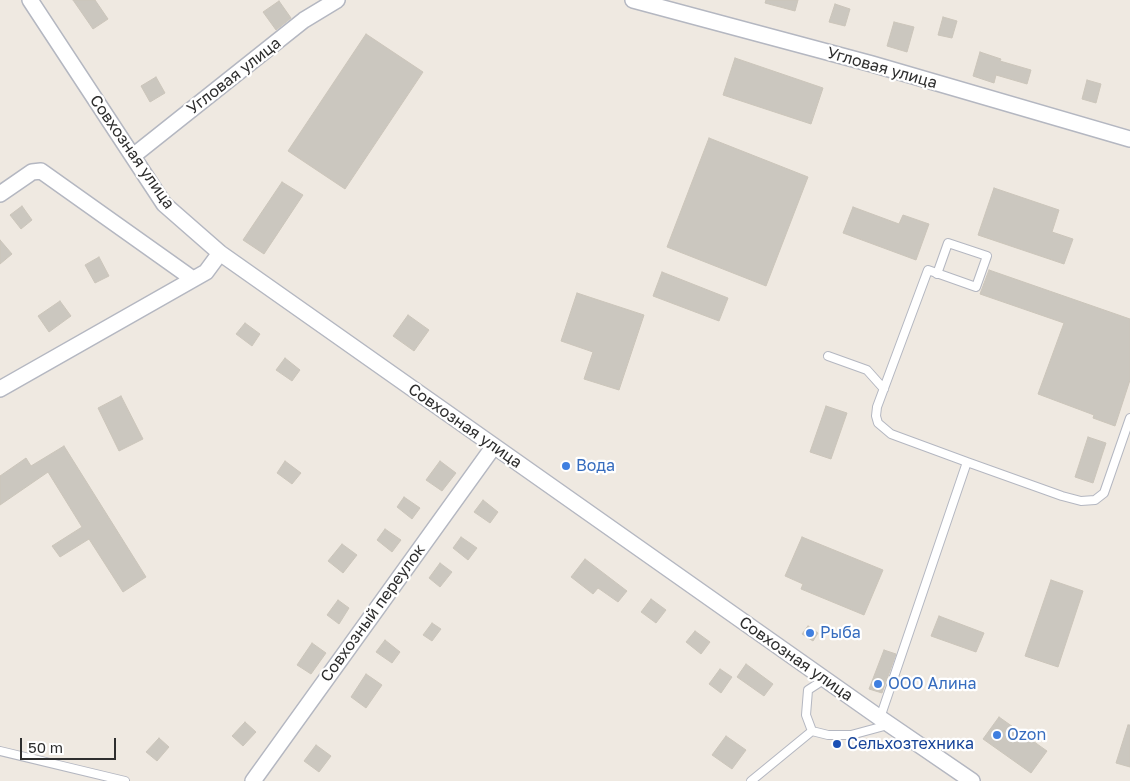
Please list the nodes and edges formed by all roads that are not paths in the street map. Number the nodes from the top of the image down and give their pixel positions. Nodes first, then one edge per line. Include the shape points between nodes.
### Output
1 (30, 0) edge
2 (337, 0) edge
3 (633, 0) edge
4 (1130, 139) edge
5 (133, 156) junction
6 (0, 194) edge
7 (220, 253) junction
8 (937, 274) junction
9 (193, 280) junction
10 (828, 356) dead end
11 (0, 389) edge
12 (884, 389) junction
13 (1130, 418) edge
14 (494, 446) junction
15 (968, 462) junction
16 (825, 679) junction
17 (884, 721) junction
18 (812, 732) junction
19 (0, 751) edge
20 (126, 781) edge
21 (254, 781) edge
22 (751, 781) edge
23 (972, 781) edge

1 - 5 street, Совхозная улица
2 - 5 street, Угловая улица via 304,20
3 - 4 street, Угловая улица via 872,64
5 - 7 street, Совхозная улица via 164,204
6 - 9 street via 32,172 41,172
7 - 9 street via 206,272
7 - 14 street, Совхозная улица
8 - 8 lane via 976,287 987,256 948,243
8 - 12 lane via 928,270
9 - 11 street
10 - 12 lane via 867,370
12 - 15 lane via 876,416 884,430
13 - 15 lane via 1104,494 1095,500 1081,501 1062,496
14 - 16 street, Совхозная улица
14 - 21 street, Совхозный переулок
15 - 17 lane
16 - 17 street, Совхозная улица
16 - 18 lane via 808,690 806,715
17 - 18 lane via 851,735
17 - 23 street, Совхозная улица
18 - 22 lane
19 - 20 lane

